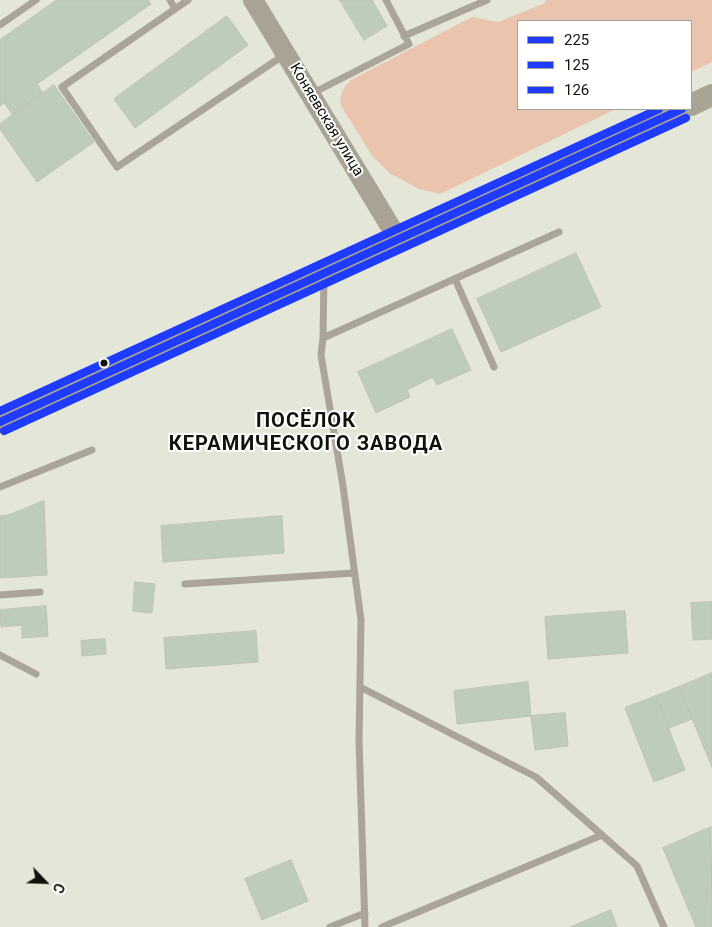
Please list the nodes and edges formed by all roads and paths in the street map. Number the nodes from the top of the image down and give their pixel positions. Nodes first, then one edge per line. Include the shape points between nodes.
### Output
1 (36, 0) edge
2 (170, 0) edge
3 (188, 0) edge
4 (254, 0) edge
5 (386, 0) edge
6 (487, 0) edge
7 (176, 9) junction
8 (0, 25) edge
9 (404, 36) junction
10 (286, 54) junction
11 (311, 94) junction
12 (712, 95) edge
13 (692, 105) edge
14 (680, 110) edge
15 (559, 232) dead end
16 (398, 239) junction
17 (324, 273) junction
18 (455, 279) junction
19 (324, 338) junction
20 (494, 367) dead end
21 (0, 422) edge
22 (92, 450) dead end
23 (0, 487) edge
24 (354, 573) junction
25 (185, 584) dead end
26 (40, 592) dead end
27 (0, 595) edge
28 (0, 655) edge
29 (36, 674) dead end
30 (360, 687) junction
31 (602, 835) junction
32 (365, 913) junction
33 (330, 927) edge
34 (365, 927) edge
35 (382, 927) edge
36 (664, 927) edge

1 - 8 lane
2 - 7 lane
3 - 7 lane
4 - 10 street, Коняевская улица
5 - 9 lane
6 - 9 lane
7 - 10 lane via 62,87 117,167
9 - 11 lane via 409,44
10 - 11 street, Коняевская улица
11 - 16 street, Коняевская улица
12 - 13 main road
14 - 16 main road
15 - 18 lane
16 - 17 main road
17 - 19 lane
17 - 21 main road
18 - 19 lane
18 - 20 lane
19 - 24 lane via 321,355
22 - 23 lane
24 - 25 lane
24 - 30 lane via 360,620
26 - 27 lane
28 - 29 lane
30 - 31 lane via 536,777
30 - 32 lane
31 - 35 lane
31 - 36 lane via 637,866
32 - 33 lane
32 - 34 lane

